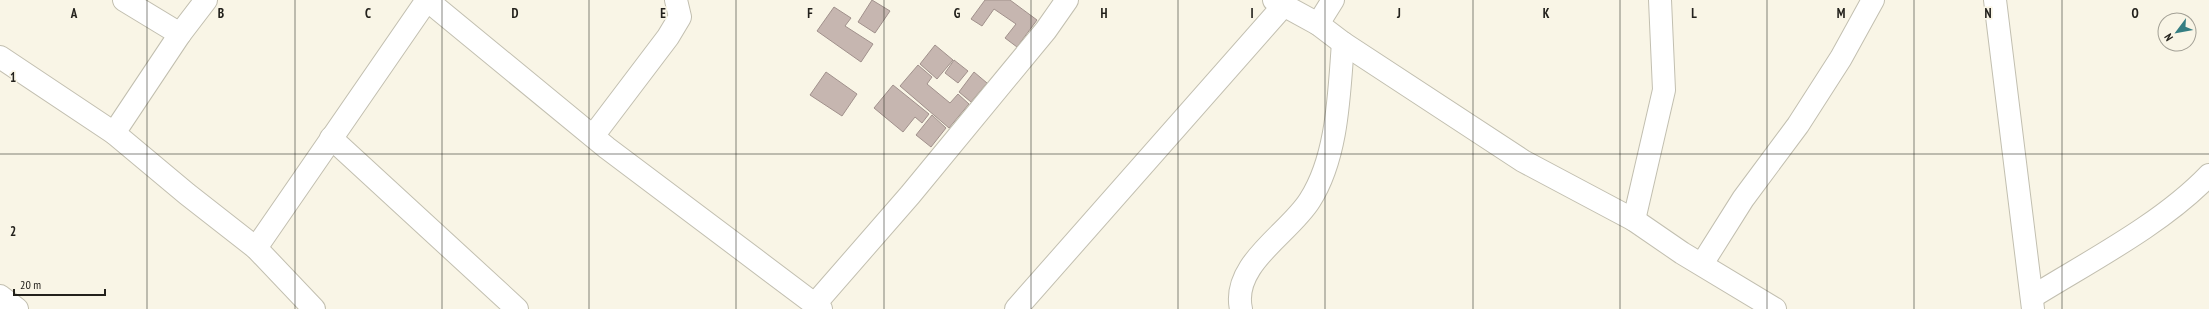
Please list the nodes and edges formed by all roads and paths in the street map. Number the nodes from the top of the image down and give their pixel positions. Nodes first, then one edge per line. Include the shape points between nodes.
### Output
1 (124, 0) edge
2 (206, 0) edge
3 (427, 0) edge
4 (676, 0) edge
5 (1067, 0) edge
6 (1333, 0) edge
7 (1660, 0) edge
8 (1873, 0) edge
9 (1995, 0) edge
10 (1279, 3) edge
11 (1318, 24) junction
12 (180, 34) junction
13 (1343, 43) junction
14 (0, 57) edge
15 (114, 133) junction
16 (593, 136) junction
17 (331, 138) junction
18 (2209, 175) edge
19 (1634, 220) junction
20 (256, 248) junction
21 (1702, 264) junction
22 (0, 296) edge
23 (2032, 303) edge
24 (818, 306) edge
25 (17, 309) edge
26 (314, 309) edge
27 (517, 309) edge
28 (1016, 309) edge
29 (1241, 309) edge
30 (1775, 309) edge

1 - 12 street
2 - 12 street
3 - 16 street
3 - 17 street
4 - 16 street via 680,17 668,37
5 - 24 street via 1046,30
6 - 11 street
7 - 19 street via 1664,90
8 - 21 street via 1841,58 1798,125 1743,199
9 - 23 street
10 - 11 street
10 - 28 street
11 - 13 street
12 - 15 street
13 - 19 street via 1523,161
13 - 29 street via 1337,113 1322,179 1310,201 1256,259 1241,284
14 - 15 street
15 - 20 street via 186,194
16 - 24 street
17 - 20 street
17 - 27 street
18 - 23 street via 2190,194 2146,226
19 - 21 street
20 - 26 street
21 - 30 street
22 - 25 street

